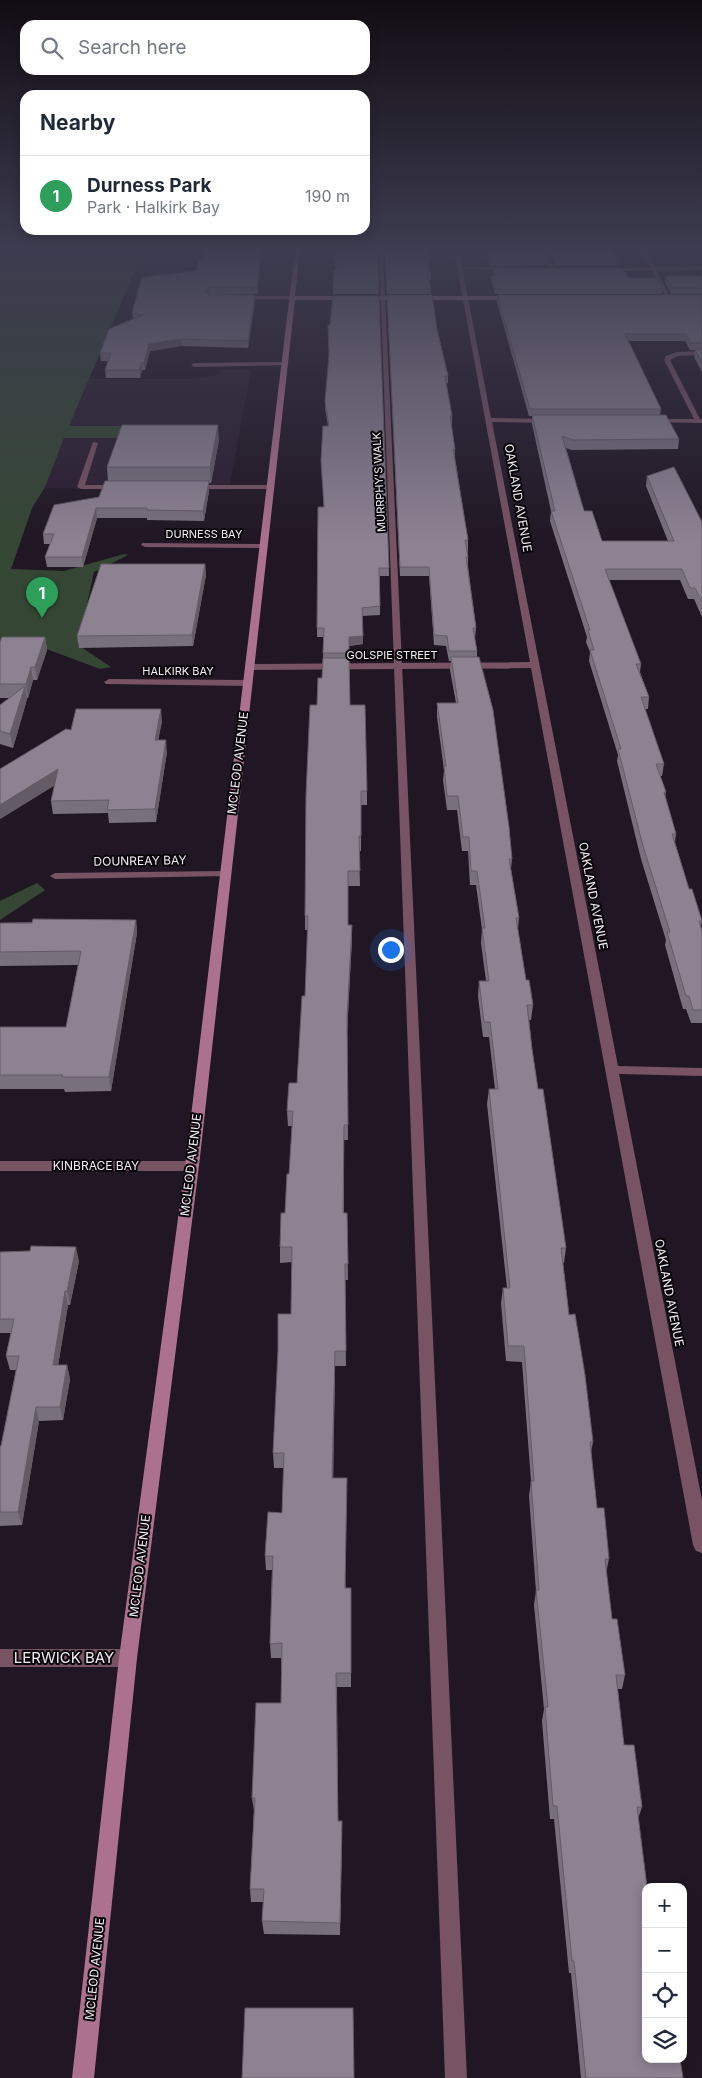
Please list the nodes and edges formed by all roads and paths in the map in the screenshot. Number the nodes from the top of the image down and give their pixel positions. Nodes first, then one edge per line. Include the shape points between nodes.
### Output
1 (288, 348) edge
2 (385, 348) edge
3 (475, 348) edge
4 (702, 353) edge
5 (286, 364) junction
6 (194, 365) dead end
7 (490, 420) junction
8 (559, 420) edge
9 (648, 421) edge
10 (700, 421) edge
11 (95, 443) dead end
12 (185, 486) edge
13 (128, 487) edge
14 (271, 487) junction
15 (145, 546) dead end
16 (264, 546) junction
17 (534, 665) junction
18 (396, 666) junction
19 (249, 667) junction
20 (109, 682) dead end
21 (248, 682) junction
22 (225, 874) junction
23 (55, 876) dead end
24 (613, 1070) junction
25 (702, 1072) edge
26 (0, 1166) edge
27 (192, 1166) junction
28 (702, 1545) edge
29 (0, 1658) edge
30 (128, 1658) junction
31 (83, 2078) edge
32 (456, 2078) edge

1 - 5 street, MCLEOD AVENUE
2 - 18 street, MURRPHY'S WALK
3 - 7 street, OAKLAND AVENUE
4 - 10 street via 677,354 667,360
5 - 6 street
5 - 14 street, MCLEOD AVENUE
7 - 8 street
7 - 17 street, OAKLAND AVENUE
9 - 10 street
11 - 13 street via 81,487
12 - 14 street
14 - 16 street, MCLEOD AVENUE
15 - 16 street, DURNESS BAY
16 - 19 street, MCLEOD AVENUE
17 - 18 street, GOLSPIE STREET
17 - 24 street, OAKLAND AVENUE
18 - 19 street, GOLSPIE STREET
18 - 32 street, MURRPHY'S WALK
19 - 21 street, MCLEOD AVENUE
20 - 21 street, HALKIRK BAY
21 - 22 street, MCLEOD AVENUE
22 - 23 street, DOUNREAY BAY
22 - 27 street, MCLEOD AVENUE
24 - 25 street
24 - 28 street, OAKLAND AVENUE
26 - 27 street, KINBRACE BAY
27 - 30 street, MCLEOD AVENUE
29 - 30 street, LERWICK BAY
30 - 31 street, MCLEOD AVENUE

